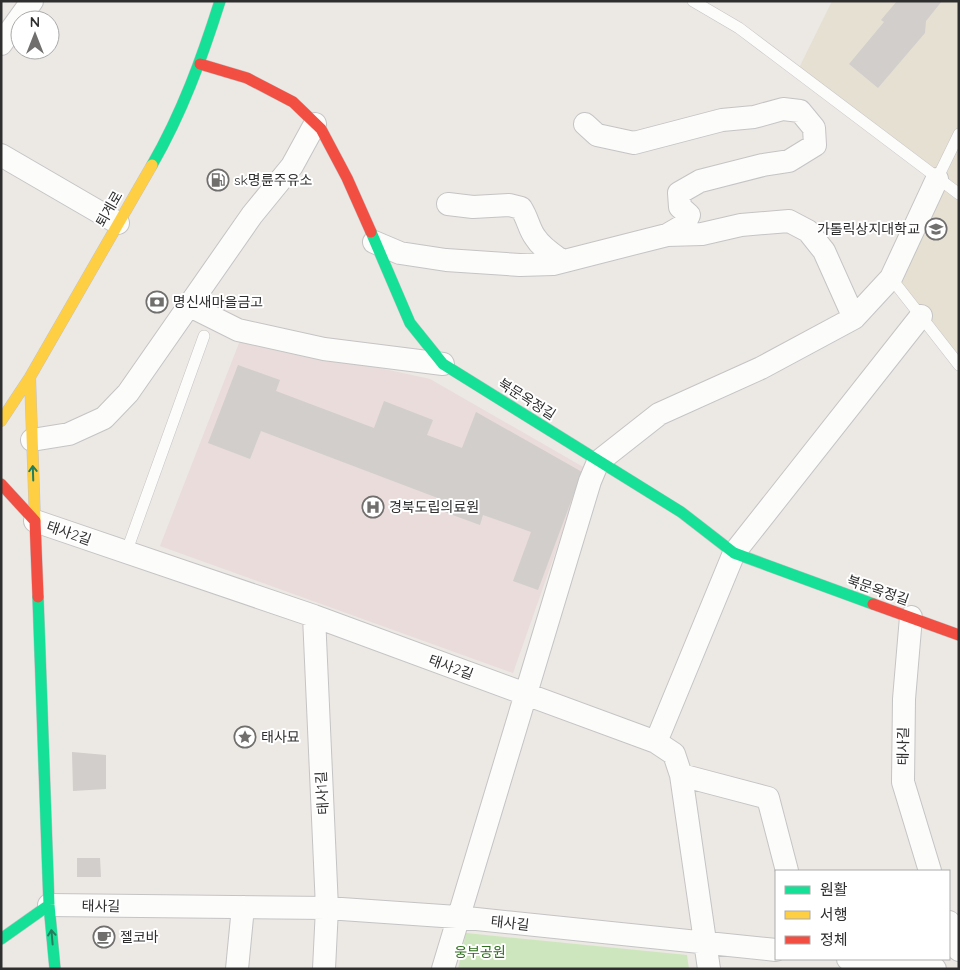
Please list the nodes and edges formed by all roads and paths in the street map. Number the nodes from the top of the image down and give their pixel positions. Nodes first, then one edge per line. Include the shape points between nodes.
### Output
1 (32, 1) edge
2 (220, 1) edge
3 (693, 1) edge
4 (1, 44) edge
5 (200, 64) junction
6 (315, 124) junction
7 (585, 124) dead end
8 (959, 134) edge
9 (1, 155) edge
10 (937, 179) junction
11 (959, 194) edge
12 (448, 204) dead end
13 (118, 223) junction
14 (667, 235) junction
15 (374, 242) junction
16 (562, 261) junction
17 (891, 278) junction
18 (188, 305) junction
19 (920, 316) junction
20 (854, 318) junction
21 (204, 336) dead end
22 (443, 364) junction
23 (959, 366) edge
24 (30, 377) junction
25 (1, 421) edge
26 (32, 440) junction
27 (598, 462) junction
28 (1, 484) edge
29 (35, 521) junction
30 (126, 552) junction
31 (734, 552) junction
32 (314, 616) junction
33 (910, 618) junction
34 (959, 635) edge
35 (526, 694) junction
36 (656, 742) junction
37 (681, 774) junction
38 (787, 870) edge
39 (930, 870) edge
40 (50, 905) junction
41 (243, 907) junction
42 (327, 908) junction
43 (457, 917) junction
44 (950, 925) edge
45 (1, 939) edge
46 (705, 942) junction
47 (775, 950) edge
48 (959, 950) edge
49 (857, 960) edge
50 (55, 969) edge
51 (237, 969) edge
52 (324, 969) edge
53 (443, 969) edge
54 (709, 969) edge
55 (935, 969) edge

1 - 4 street
2 - 5 street, 퇴계로
3 - 10 lane via 739,28
5 - 6 street, 북문옥정길 via 255,82 293,102
5 - 13 street, 퇴계로 via 166,141
6 - 15 street, 북문옥정길 via 321,129 347,178
6 - 18 street via 292,166 252,215
7 - 14 street via 597,135 634,143 722,120 754,117 783,109 800,111 814,128 815,145 789,162 700,181 679,193 680,207 689,215 684,225
8 - 10 lane
9 - 13 street
10 - 11 lane
10 - 17 street
12 - 16 street via 521,208 534,236 547,251
13 - 24 street, 퇴계로
14 - 16 street
14 - 20 street via 702,234 742,225 789,221 808,231 824,252
15 - 16 street via 400,253 446,260 520,265
15 - 22 street, 북문옥정길 via 410,324
17 - 19 lane
17 - 20 street
18 - 22 street via 238,330 324,349
18 - 26 street via 128,393 104,418 69,434
19 - 23 lane
19 - 31 street
20 - 27 street via 761,368 659,414
21 - 30 lane
22 - 27 street, 북문옥정길
24 - 25 street, 퇴계로
24 - 26 street
29 -> 26 street
27 - 31 street, 북문옥정길 via 681,512
27 - 35 street
28 - 29 street
29 - 30 street, 태사2길
29 - 40 street, 태사2길
30 - 32 street, 태사2길
31 - 33 street, 북문옥정길
31 - 36 street
32 - 35 street, 태사2길
32 - 42 street, 태사1길
33 - 34 street, 북문옥정길
33 - 39 street, 태사길 via 904,699 903,782
35 - 36 street, 태사2길
35 - 43 street
36 - 37 street, 태사2길 via 674,754
37 - 38 street via 768,798
37 - 46 street, 태사2길
40 - 41 street, 태사길
40 - 45 street
50 -> 40 street, 태사2길
41 - 42 street, 태사길
41 - 51 street
42 - 43 street, 태사길
42 - 52 street, 태사1길
43 - 46 street, 태사길
43 - 53 street
44 - 48 street
46 - 47 street, 태사길
46 - 54 street, 태사2길
49 - 55 street

